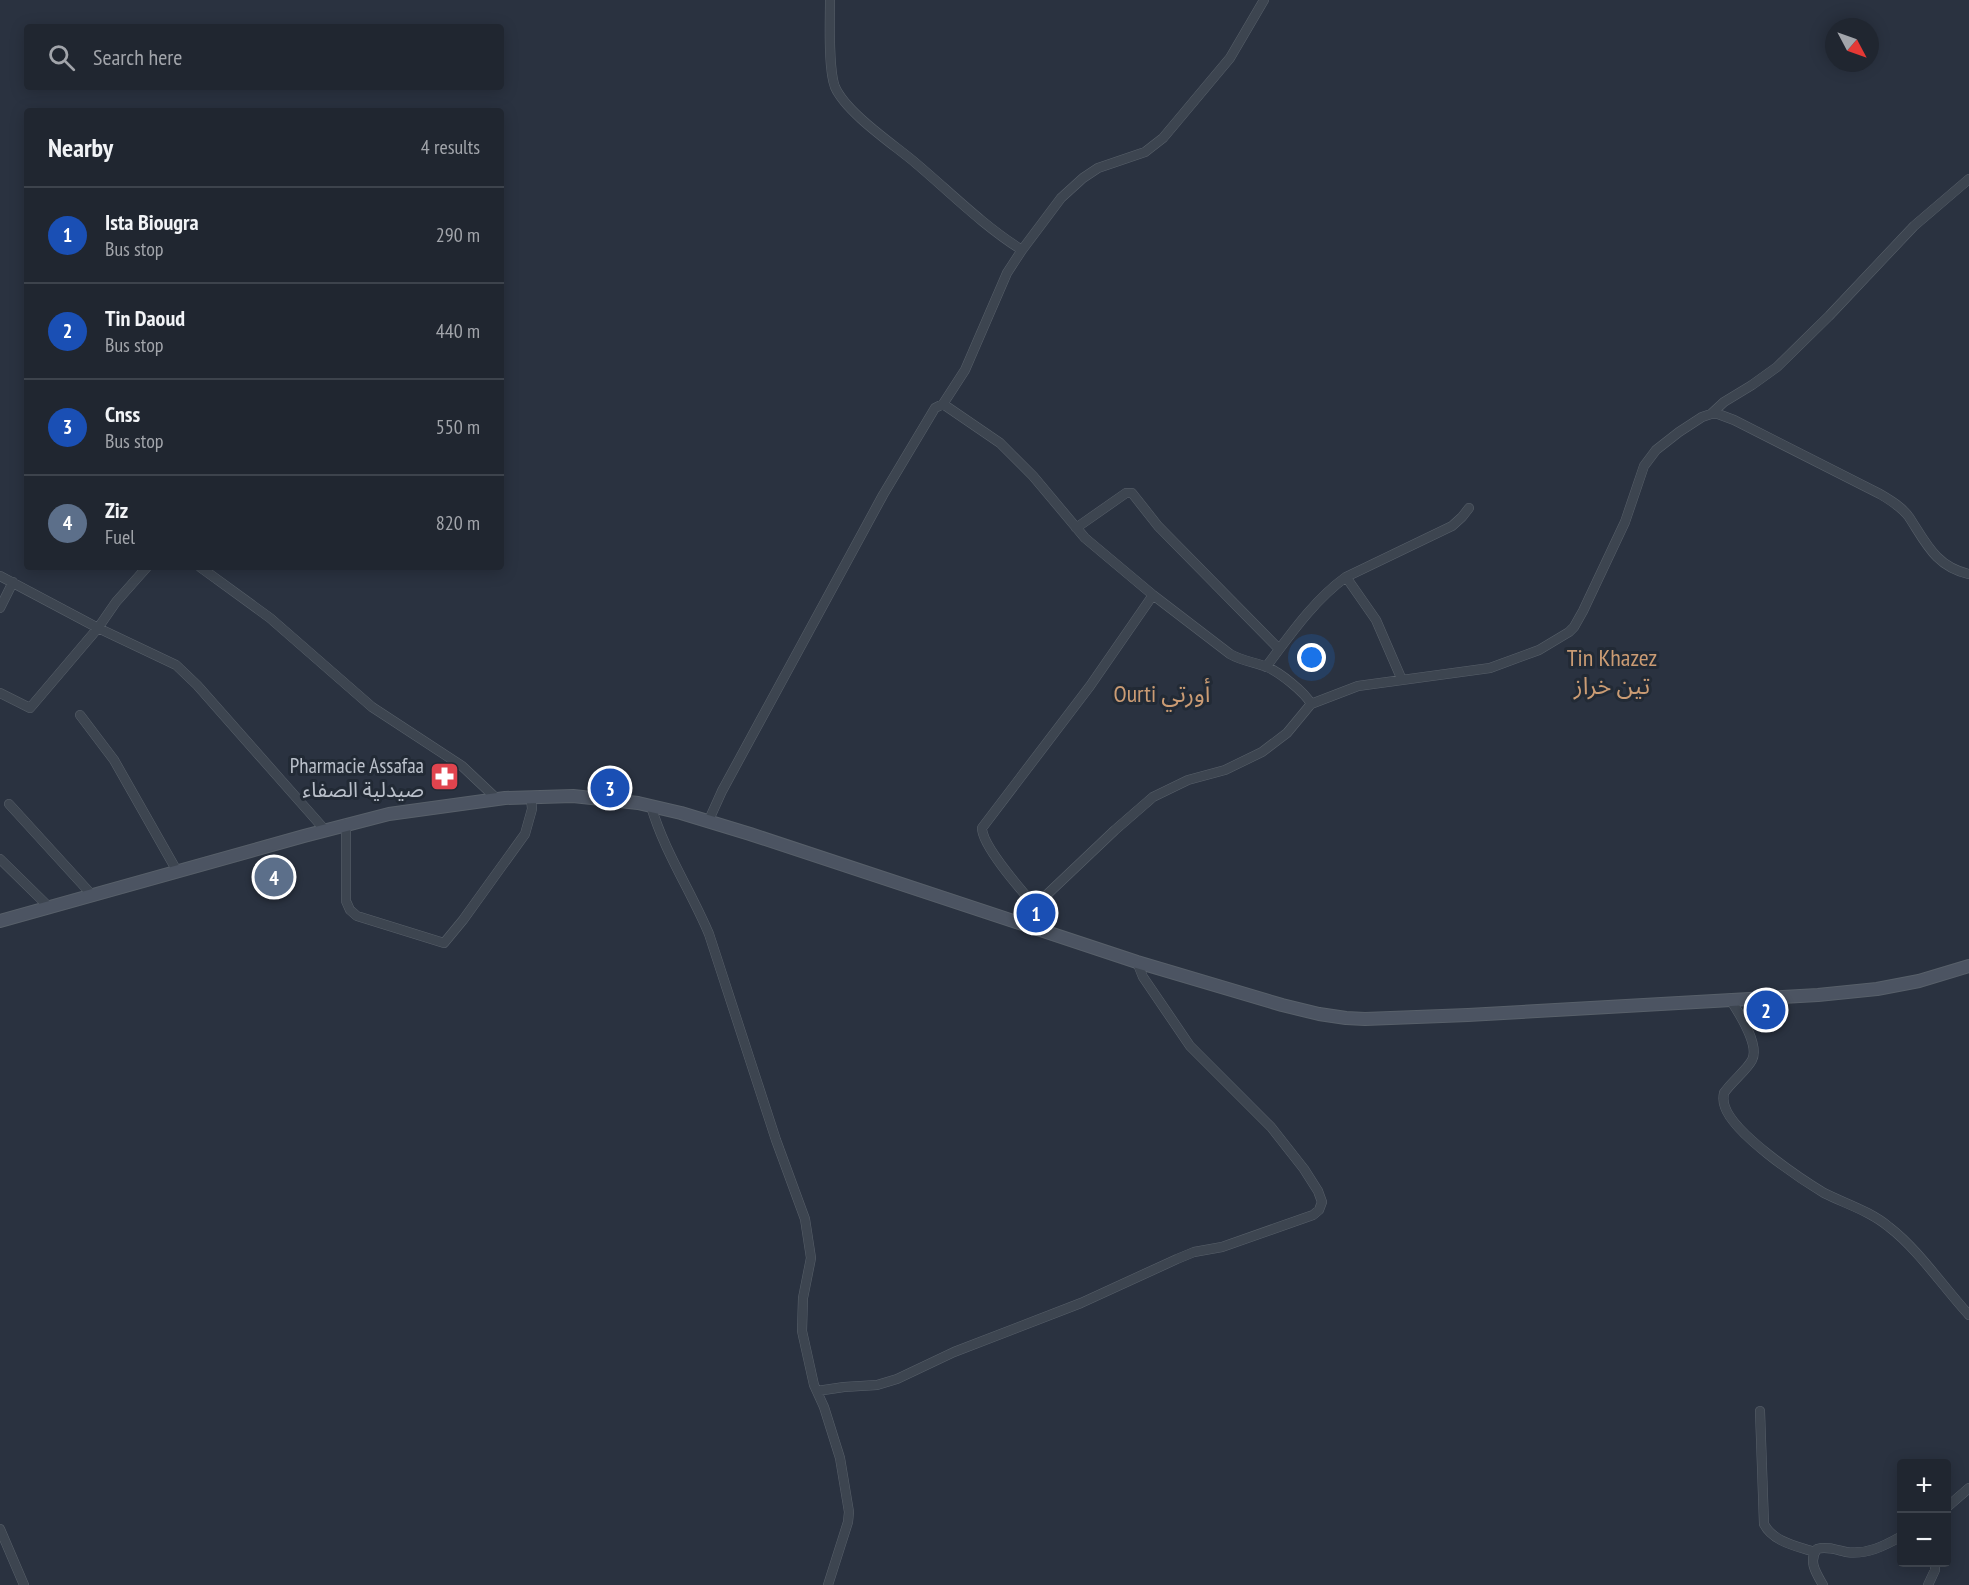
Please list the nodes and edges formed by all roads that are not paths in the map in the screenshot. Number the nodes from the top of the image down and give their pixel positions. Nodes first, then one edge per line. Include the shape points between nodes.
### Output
1 (830, 0) edge
2 (1264, 0) edge
3 (1969, 179) edge
4 (1022, 250) junction
5 (943, 404) junction
6 (1711, 414) junction
7 (1469, 508) dead end
8 (1076, 528) junction
9 (144, 570) edge
10 (204, 570) edge
11 (1969, 574) edge
12 (0, 576) edge
13 (1346, 577) junction
14 (13, 582) junction
15 (1153, 595) junction
16 (0, 608) edge
17 (98, 628) junction
18 (1279, 650) junction
19 (1266, 667) junction
20 (1402, 680) junction
21 (0, 693) edge
22 (1311, 704) junction
23 (80, 715) dead end
24 (531, 797) junction
25 (497, 799) junction
26 (9, 804) dead end
27 (651, 806) junction
28 (708, 822) junction
29 (346, 824) junction
30 (325, 830) junction
31 (0, 859) edge
32 (177, 872) junction
33 (92, 895) junction
34 (1035, 906) junction
35 (49, 907) junction
36 (0, 921) edge
37 (1028, 925) junction
38 (1137, 962) junction
39 (1969, 966) edge
40 (1730, 999) junction
41 (1969, 1315) edge
42 (817, 1391) junction
43 (1760, 1411) dead end
44 (1969, 1488) edge
45 (1951, 1504) edge
46 (0, 1529) edge
47 (1897, 1539) edge
48 (1815, 1552) junction
49 (1935, 1567) edge
50 (24, 1585) edge
51 (828, 1585) edge
52 (1823, 1585) edge
53 (1928, 1585) edge

1 - 4 street via 832,72 843,99 945,189
2 - 4 street via 1230,58 1163,138 1145,152 1098,168 1083,178 1061,198
3 - 6 street via 1914,226 1777,367
4 - 5 street via 1007,273 969,362
5 - 8 street via 1000,443
5 - 28 street via 935,408 883,495
6 - 11 street via 1744,425 1890,500 1941,561
6 - 20 street via 1666,441 1647,462 1620,532 1569,632 1548,646 1504,664
7 - 13 street via 1452,526
8 - 15 street
8 - 18 street via 1126,493 1132,493 1158,526
9 - 17 street
10 - 25 street via 270,618 372,707 462,766
12 - 14 street
13 - 18 street via 1323,596
13 - 20 street via 1376,620
14 - 16 street
14 - 17 street
15 - 19 street via 1230,654
15 - 34 street via 1090,686 982,828 987,844
17 - 21 street via 30,708
17 - 30 street via 163,658 187,674
18 - 19 street
19 - 22 street via 1292,684
20 - 22 street via 1358,686
22 - 34 street via 1287,733 1262,752 1153,797
23 - 32 street via 114,760
24 - 25 main road
24 - 27 main road via 591,797
24 - 29 street via 525,834 444,943 365,919 350,910 346,901
25 - 29 main road
26 - 33 street
27 - 28 main road
27 - 42 street via 709,934 800,1203 812,1258 803,1298 802,1331
28 - 37 main road
29 - 30 main road
30 - 32 main road
31 - 35 street
32 - 33 main road
33 - 35 main road
34 - 37 street
35 - 36 main road
37 - 38 main road
38 - 40 main road via 1318,1014 1356,1018 1457,1016
38 - 42 street via 1190,1046 1288,1147 1318,1191 1321,1207 1313,1215 1250,1238 1194,1252 1082,1303 897,1378 877,1385
39 - 40 main road via 1877,989
40 - 41 street via 1751,1038 1754,1052 1750,1064 1724,1093 1730,1118 1806,1181 1892,1228
42 - 51 street via 840,1458 849,1512
43 - 48 street via 1764,1524 1778,1539
44 - 45 street
46 - 50 street
47 - 48 street via 1863,1552 1824,1547
48 - 52 street via 1814,1569
49 - 53 street

